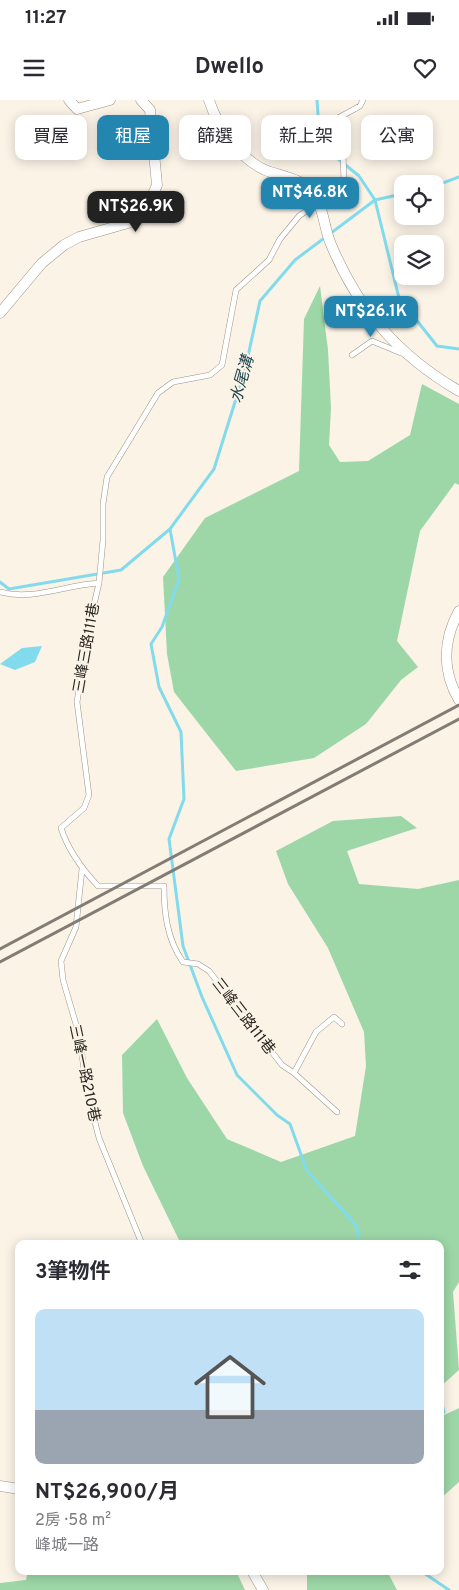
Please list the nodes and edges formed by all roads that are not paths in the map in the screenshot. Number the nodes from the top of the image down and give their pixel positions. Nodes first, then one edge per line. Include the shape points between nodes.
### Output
1 (69, 100) edge
2 (110, 100) edge
3 (141, 100) edge
4 (210, 100) edge
5 (363, 100) edge
6 (318, 203) junction
7 (0, 314) edge
8 (352, 355) dead end
9 (408, 356) junction
10 (459, 391) edge
11 (99, 582) junction
12 (0, 592) edge
13 (459, 611) edge
14 (458, 698) edge
15 (82, 869) junction
16 (342, 1024) dead end
17 (294, 1073) junction
18 (337, 1112) dead end
19 (140, 1240) edge
20 (0, 1486) edge
21 (15, 1488) edge
22 (254, 1575) edge
23 (263, 1590) edge

1 - 2 street via 76,109
3 - 7 street via 150,110 157,184 147,208 128,223 79,236 64,245 42,263
4 - 6 street via 223,127 247,159 302,184 313,192
5 - 6 lane, 三峰三路111巷 via 360,106 338,118 337,140 343,154 344,183 335,200
6 - 9 street via 330,242 350,283 381,330
6 - 11 lane, 三峰三路111巷 via 299,216 280,239 269,260 236,290 222,366 210,376 173,382 158,393 128,440 107,477
8 - 9 lane via 372,341
9 - 10 street
11 - 12 lane via 37,595 16,596
11 - 15 lane, 三峰三路111巷 via 81,666 77,702 89,794 84,808 60,828
13 - 14 street via 449,633 446,652 447,670
15 - 17 lane, 三峰三路111巷 via 98,886 164,886 166,927 183,962 198,964 208,971 282,1065
15 - 19 lane, 三峰一路210巷 via 76,927 61,960 63,980 80,1038 86,1087 99,1138
16 - 17 lane via 334,1018 316,1032
17 - 18 lane, 三峰三路111巷
20 - 21 street
22 - 23 street

